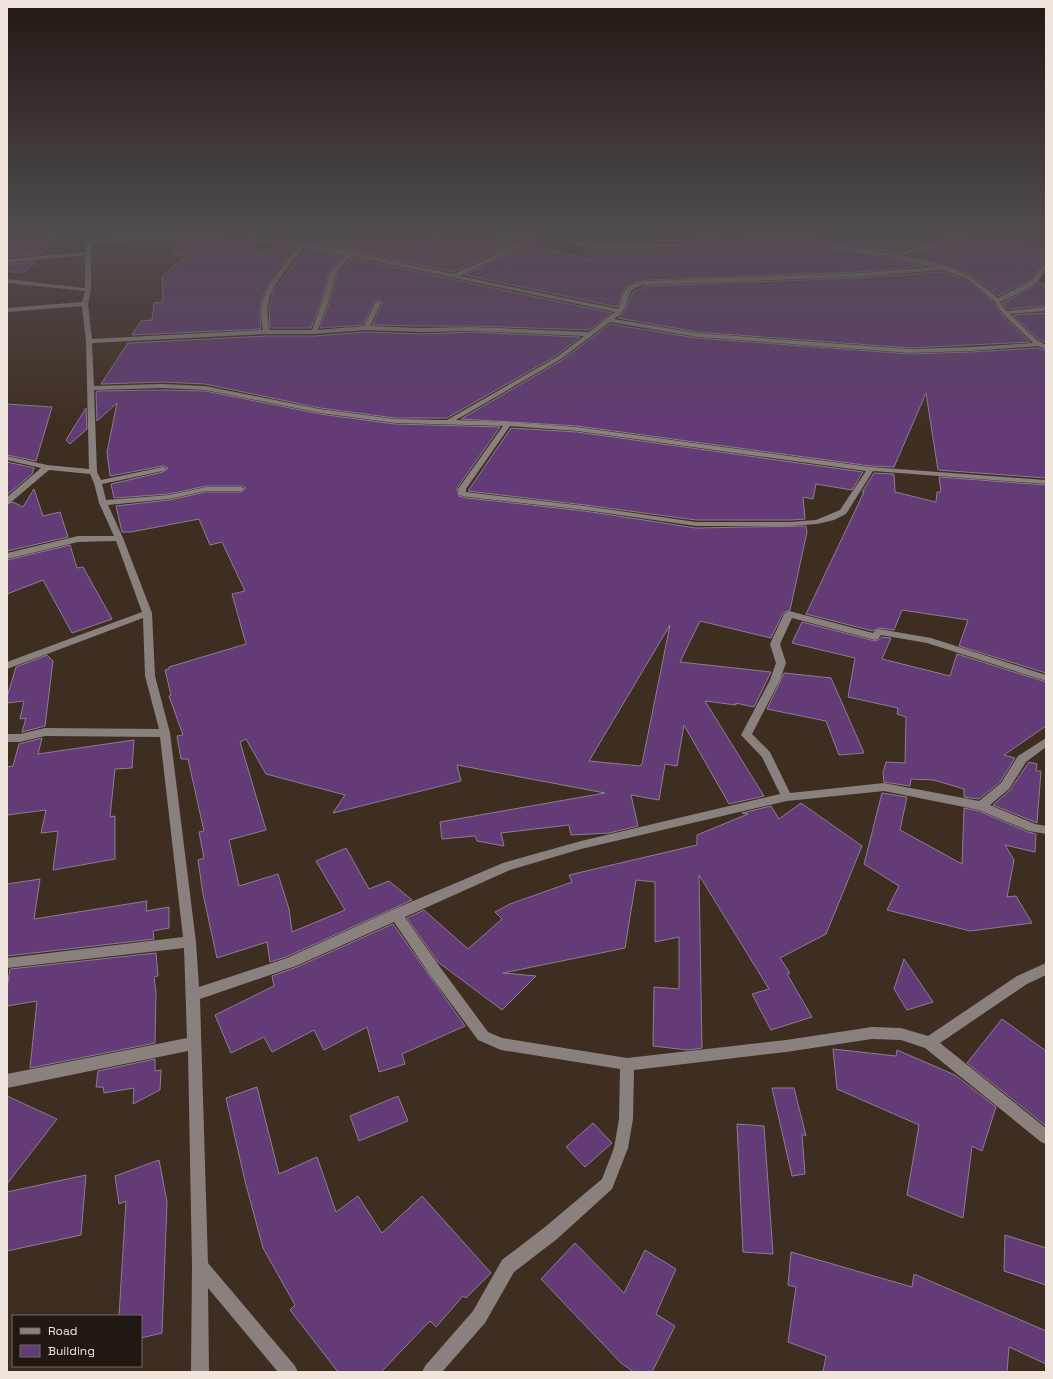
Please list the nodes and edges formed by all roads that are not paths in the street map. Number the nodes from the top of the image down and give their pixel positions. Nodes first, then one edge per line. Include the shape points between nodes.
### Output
1 (86, 298) edge
2 (267, 298) edge
3 (326, 298) edge
4 (560, 298) edge
5 (624, 298) edge
6 (994, 298) edge
7 (1002, 298) edge
8 (997, 301) junction
9 (378, 303) dead end
10 (85, 304) junction
11 (1046, 309) edge
12 (7, 310) edge
13 (620, 311) junction
14 (1005, 313) junction
15 (609, 320) junction
16 (366, 328) junction
17 (266, 332) junction
18 (314, 332) junction
19 (588, 334) junction
20 (89, 341) junction
21 (1039, 344) junction
22 (1046, 348) edge
23 (90, 388) junction
24 (450, 421) junction
25 (508, 424) junction
26 (7, 458) edge
27 (47, 468) junction
28 (163, 469) dead end
29 (871, 469) junction
30 (92, 472) junction
31 (1046, 482) edge
32 (98, 483) junction
33 (241, 489) dead end
34 (7, 501) edge
35 (103, 503) junction
36 (119, 538) junction
37 (7, 556) edge
38 (147, 613) junction
39 (7, 666) edge
40 (1046, 678) edge
41 (165, 733) junction
42 (7, 738) edge
43 (1046, 742) edge
44 (788, 797) junction
45 (981, 806) junction
46 (1046, 830) edge
47 (396, 914) junction
48 (190, 942) junction
49 (7, 963) edge
50 (1046, 969) edge
51 (194, 995) junction
52 (194, 1043) junction
53 (929, 1043) junction
54 (627, 1064) junction
55 (7, 1081) edge
56 (1046, 1137) edge
57 (200, 1266) junction
58 (200, 1372) edge
59 (289, 1372) edge
60 (431, 1372) edge

1 - 10 street
2 - 17 street via 264,304
3 - 18 street
4 - 13 street
5 - 13 street
6 - 8 street
7 - 8 street
8 - 14 street
9 - 16 street
10 - 12 street
10 - 20 street
11 - 14 street
13 - 15 street
14 - 21 street
15 - 19 street
15 - 21 street via 697,335 910,351
16 - 18 street
16 - 19 street
17 - 18 street
17 - 20 street
19 - 24 street via 559,358
20 - 23 street
21 - 22 street
23 - 24 street via 205,388 346,415 408,422
23 - 30 street
24 - 25 street
25 - 29 street via 577,429
25 - 29 street via 462,489 462,493 696,524 790,524 817,522 843,512
26 - 27 street
27 - 30 street
27 - 34 street
28 - 32 street
29 - 31 street
30 - 32 street
32 - 35 street
33 - 35 street via 206,489 169,497
35 - 36 street
36 - 37 street via 78,539
36 - 38 street
38 - 39 street
38 - 41 street via 150,676
40 - 44 street via 928,640 880,632 875,637 788,614 775,644 781,663 775,680 746,735 766,755
41 - 42 street via 45,732 20,738
41 - 48 street
43 - 45 street via 1022,759 1005,786
44 - 45 street via 884,787
44 - 47 street via 581,845 507,866
45 - 46 street via 1033,828
47 - 51 street via 291,962
47 - 54 street via 484,1036 501,1044
48 - 49 street
48 - 51 street
50 - 53 street via 1022,980
51 - 52 street
52 - 55 street
52 - 57 street
53 - 54 street via 902,1034 872,1033 786,1046
53 - 56 street
54 - 60 street via 626,1119 621,1148 607,1184 551,1233 508,1266 479,1318
57 - 58 street
57 - 59 street

